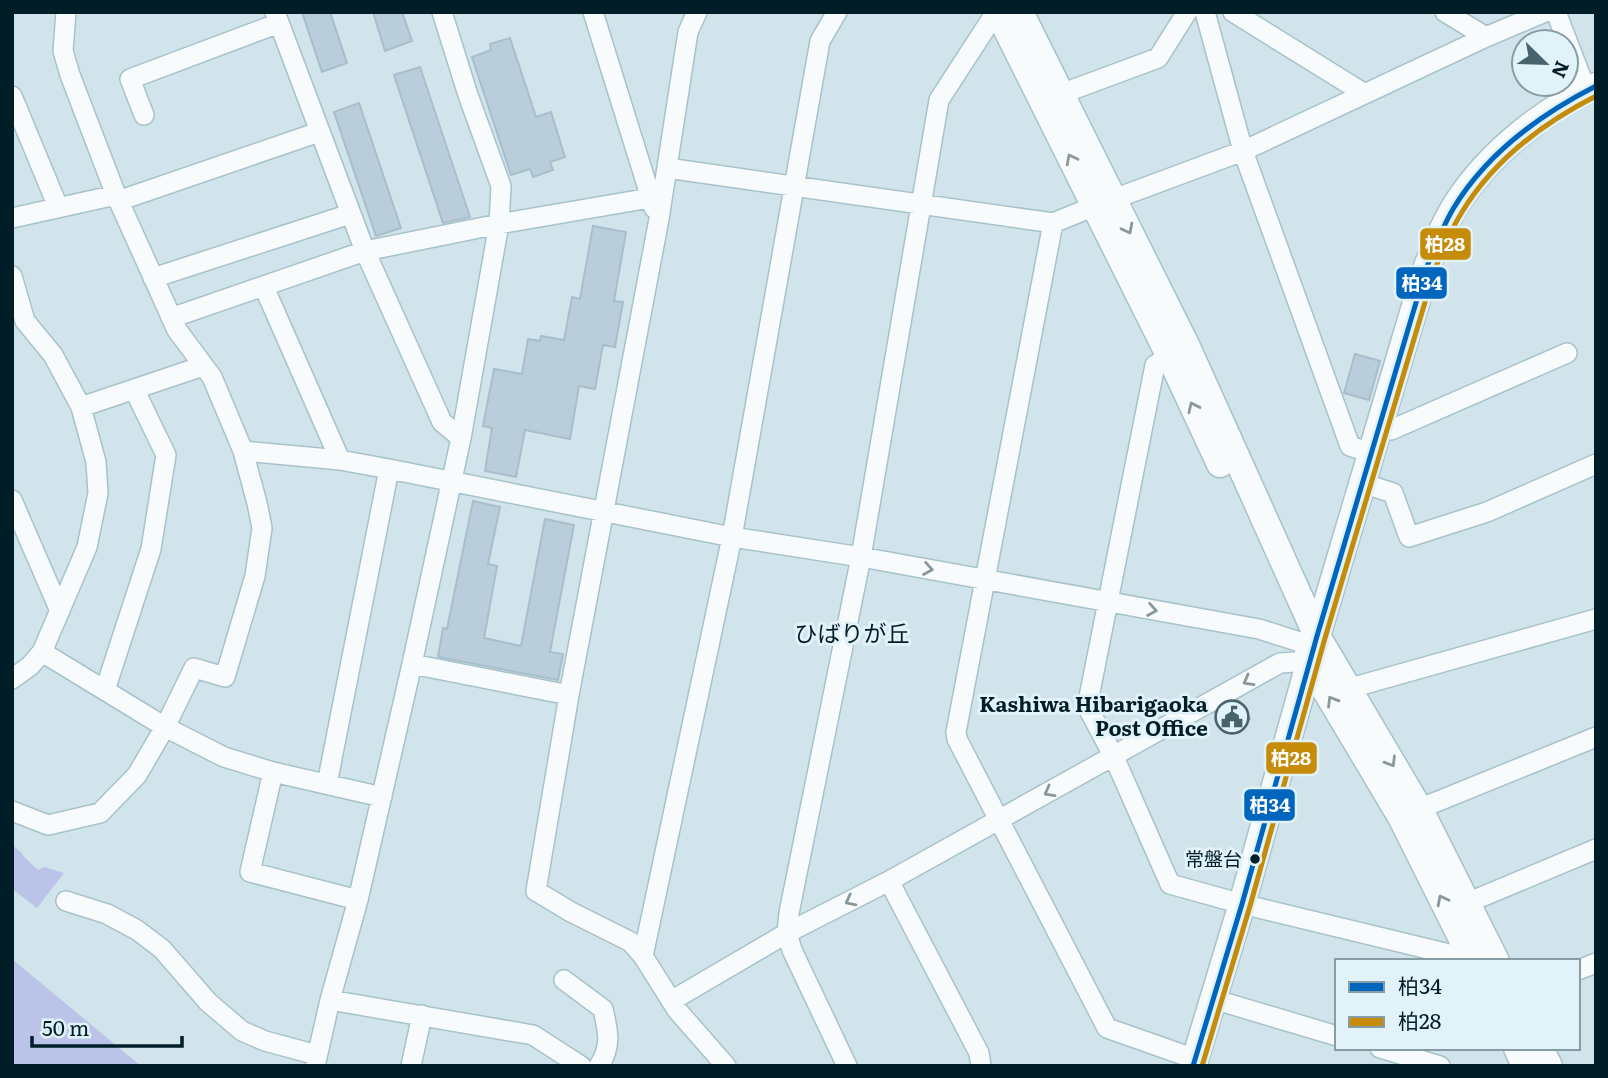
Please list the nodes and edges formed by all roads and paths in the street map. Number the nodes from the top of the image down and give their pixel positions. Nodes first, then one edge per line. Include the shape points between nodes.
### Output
1 (66, 12) edge
2 (442, 12) edge
3 (593, 12) edge
4 (682, 12) edge
5 (697, 12) edge
6 (837, 12) edge
7 (1187, 12) edge
8 (1205, 12) edge
9 (1233, 12) edge
10 (1445, 12) edge
11 (1545, 12) edge
12 (1556, 12) edge
13 (1010, 13) edge
14 (277, 18) edge
15 (688, 32) junction
16 (1486, 37) junction
17 (1591, 88) edge
18 (1365, 94) junction
19 (12, 96) edge
20 (1051, 98) junction
21 (144, 115) dead end
22 (319, 132) junction
23 (1243, 151) junction
24 (667, 168) junction
25 (794, 186) junction
26 (117, 198) junction
27 (650, 198) junction
28 (1104, 203) junction
29 (921, 205) junction
30 (58, 207) junction
31 (350, 214) junction
32 (12, 218) edge
33 (659, 219) junction
34 (1053, 223) junction
35 (499, 224) junction
36 (365, 251) junction
37 (153, 278) junction
38 (264, 286) junction
39 (14, 287) edge
40 (171, 318) junction
41 (1179, 352) junction
42 (1567, 353) dead end
43 (203, 366) junction
44 (134, 389) junction
45 (81, 407) junction
46 (1378, 427) junction
47 (461, 438) junction
48 (243, 451) junction
49 (1371, 453) junction
50 (340, 460) junction
51 (1596, 464) edge
52 (389, 469) junction
53 (451, 482) junction
54 (1362, 483) junction
55 (12, 500) edge
56 (603, 513) junction
57 (732, 537) junction
58 (861, 557) junction
59 (984, 579) junction
60 (1108, 602) junction
61 (60, 611) junction
62 (1596, 619) edge
63 (1311, 647) junction
64 (42, 652) junction
65 (412, 664) junction
66 (12, 679) edge
67 (1347, 689) junction
68 (105, 690) junction
69 (569, 695) junction
70 (165, 727) junction
71 (1596, 737) edge
72 (1114, 757) junction
73 (273, 772) junction
74 (327, 784) junction
75 (382, 797) junction
76 (12, 811) edge
77 (1410, 813) junction
78 (999, 820) junction
79 (1596, 849) edge
80 (889, 881) junction
81 (358, 900) junction
82 (66, 901) dead end
83 (1467, 903) junction
84 (1242, 904) junction
85 (787, 933) junction
86 (643, 956) junction
87 (1476, 959) edge
88 (1480, 959) edge
89 (1480, 959) edge
90 (564, 980) dead end
91 (1213, 999) junction
92 (330, 1000) junction
93 (671, 1001) junction
94 (422, 1015) junction
95 (1335, 1035) edge
96 (1387, 1050) edge
97 (1518, 1050) edge
98 (1541, 1050) edge
99 (316, 1060) edge
100 (1194, 1062) edge
101 (411, 1066) edge
102 (581, 1066) edge
103 (599, 1066) edge
104 (726, 1066) edge
105 (847, 1066) edge
106 (981, 1066) edge
107 (1440, 1066) edge
108 (1525, 1066) edge
109 (1549, 1066) edge

1 - 26 street via 67,63
2 - 35 street via 501,186
3 - 27 street
4 - 15 street
5 - 15 street
6 - 25 street via 820,41
7 - 20 street via 1158,58
8 - 23 street
9 - 18 street
10 - 16 street
11 - 16 street
12 - 17 street
13 - 20 street
13 - 29 street via 939,100
14 - 21 street via 130,79
14 - 22 street
15 - 24 street
16 - 18 street
17 - 46 street via 1511,142 1459,200 1426,269
18 - 23 street
19 - 30 street
20 - 28 street
22 - 26 street
22 - 31 street
23 - 28 street
23 - 49 street via 1350,446
24 - 25 street
24 - 33 street
25 - 29 street
25 - 57 street
26 - 30 street
26 - 37 street
27 - 33 street
27 - 35 street
28 - 34 street
28 - 41 street
29 - 34 street
29 - 58 street
30 - 32 street
31 - 36 street
31 - 37 street
33 - 56 street
34 - 59 street
35 - 36 street
35 - 47 street
36 - 38 street
36 - 47 street via 442,422
37 - 40 street
38 - 40 street
38 - 50 street
39 - 45 street via 25,321 53,355
40 - 43 street
41 - 60 street via 1155,365
41 - 63 street
42 - 46 street via 1391,430
43 - 44 street
43 - 48 street
44 - 45 street
44 - 68 street via 166,455 151,549
45 - 61 street via 96,463 98,493 86,547
46 - 49 street
47 - 53 street
48 - 50 street
48 - 70 street via 262,528 255,576 225,677 194,668
49 - 54 street
50 - 52 street
51 - 54 street via 1488,512 1409,537 1393,493
52 - 53 street
52 - 74 street
53 - 56 street
53 - 65 street
54 - 63 street
55 - 61 street
56 - 57 street
56 - 69 street
57 - 58 street
57 - 86 street
58 -> 59 street
58 - 85 street
59 - 60 street
59 - 78 street via 956,732
60 -> 63 street via 1259,629
60 - 72 street via 1088,702
61 - 64 street
62 - 67 street
63 - 67 street
63 -> 72 street
77 -> 63 street via 1323,686
63 - 84 street
64 - 66 street
64 - 68 street
65 - 69 street
65 - 75 street
67 -> 77 street
68 - 70 street
69 - 86 street via 536,891 631,942
70 - 73 street via 224,757
70 - 76 street via 137,775 100,813 48,825
71 - 77 street
72 -> 78 street
72 - 84 street via 1170,884
73 - 74 street
73 - 81 street via 250,872
74 - 75 street
75 - 81 street
77 - 83 street
88 -> 77 street
78 - 80 street
78 - 100 street via 1107,1028
79 - 83 street
80 -> 85 street
80 - 106 street via 979,1053
81 - 92 street
82 - 99 street via 137,930 162,949 208,1002 242,1031
83 - 89 street
84 - 87 street
84 - 91 street
85 - 93 street
85 - 105 street
86 - 93 street
90 - 103 street via 603,1009 607,1054
91 - 95 street
91 - 100 street
92 - 94 street
92 - 99 street
93 - 104 street
94 - 101 street
94 - 102 street via 533,1035
96 - 107 street
97 - 108 street
98 - 109 street

